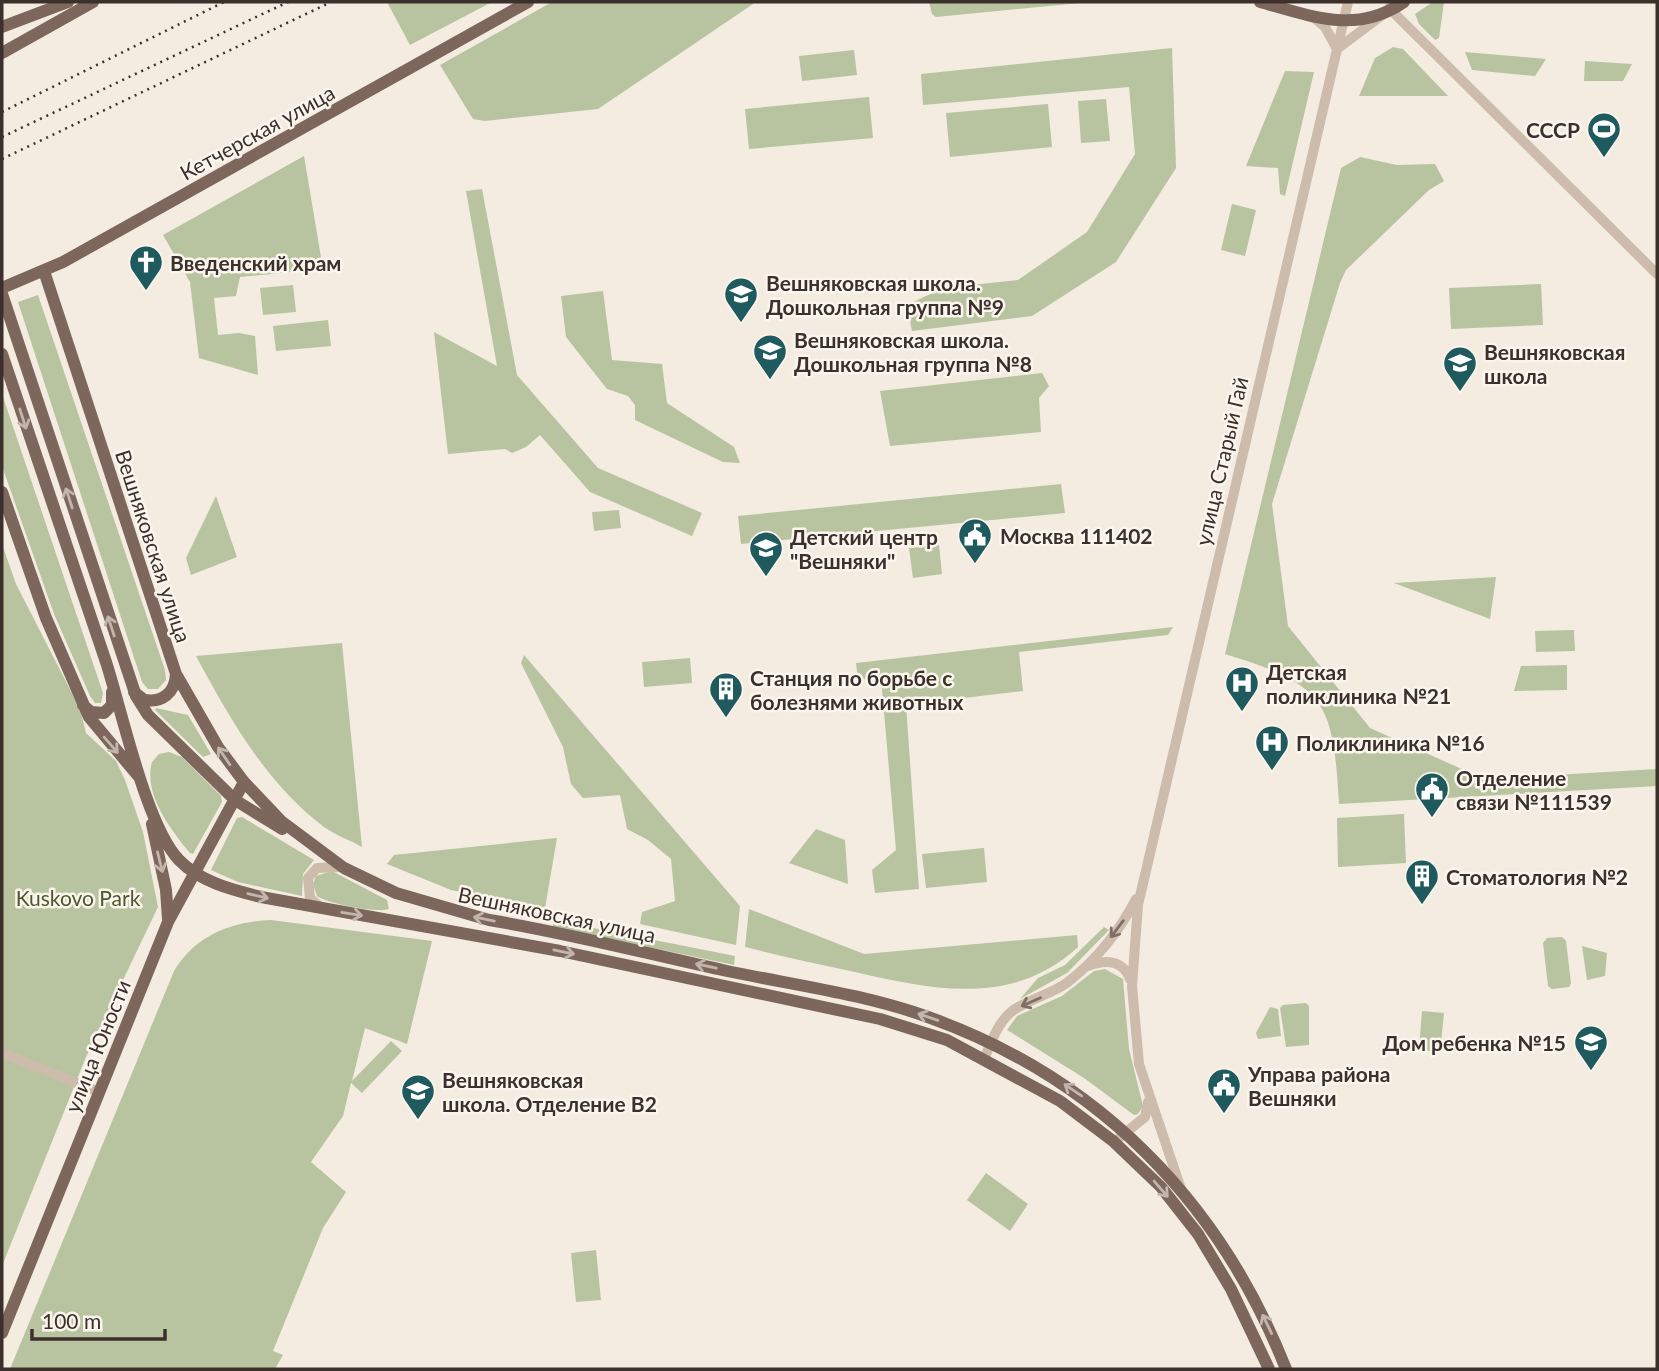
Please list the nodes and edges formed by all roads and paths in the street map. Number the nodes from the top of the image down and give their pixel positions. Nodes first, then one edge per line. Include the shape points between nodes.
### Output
1 (68, 2) edge
2 (93, 2) edge
3 (528, 2) edge
4 (1260, 2) edge
5 (1349, 2) edge
6 (1404, 2) edge
7 (1385, 11) edge
8 (1312, 16) junction
9 (1344, 21) junction
10 (2, 27) edge
11 (1337, 50) junction
12 (2, 53) edge
13 (44, 271) junction
14 (1657, 274) edge
15 (2, 288) edge
16 (2, 294) edge
17 (2, 354) edge
18 (2, 492) edge
19 (105, 661) junction
20 (178, 679) junction
21 (132, 689) junction
22 (83, 705) junction
23 (244, 782) junction
24 (143, 783) junction
25 (234, 800) junction
26 (148, 803) junction
27 (304, 841) junction
28 (344, 868) junction
29 (195, 873) junction
30 (1142, 882) junction
31 (328, 911) junction
32 (168, 922) junction
33 (1082, 970) junction
34 (1132, 986) junction
35 (812, 989) junction
36 (808, 1004) junction
37 (991, 1044) junction
38 (2, 1053) edge
39 (984, 1059) junction
40 (99, 1092) junction
41 (1148, 1096) junction
42 (1127, 1132) junction
43 (1113, 1141) junction
44 (1182, 1192) junction
45 (2, 1332) edge
46 (1269, 1369) edge
47 (1286, 1369) edge

1 - 10 main road
2 - 12 main road
3 - 13 main road, Кетчерская улица
4 - 8 main road
5 - 7 street, улица Старый Гай via 1355,12
5 - 9 street, улица Старый Гай
6 - 7 main road
7 - 9 main road
7 - 11 street
7 - 14 street, улица Старый Гай
8 - 9 main road
8 - 11 street via 1325,27
9 - 11 street, улица Старый Гай
11 - 30 street, улица Старый Гай
13 - 15 main road, Кетчерская улица
13 - 20 main road, Вешняковская улица
21 -> 16 main road
17 -> 19 main road
18 - 22 main road, Вешняковская улица via 46,618
19 - 22 main road via 112,705 98,714
19 - 24 main road
20 - 21 main road via 169,694 157,700 144,699
23 -> 20 main road, Вешняковская улица
21 - 25 main road via 148,715
22 -> 24 main road, Вешняковская улица via 97,730
23 - 25 main road, улица Юности
23 - 27 main road, Вешняковская улица
24 - 26 main road, Вешняковская улица
25 - 27 main road
25 - 29 main road, улица Юности
26 - 29 main road, Вешняковская улица via 172,850
26 -> 32 main road
27 - 28 main road, Вешняковская улица
28 - 31 street via 325,865 308,878 310,898
35 -> 28 main road, Вешняковская улица via 457,913 396,893
29 -> 31 main road, Вешняковская улица via 236,891
29 - 32 main road, улица Юности
30 -> 33 street, улица Старый Гай via 1118,929
30 - 34 street, улица Старый Гай
31 -> 36 main road, Вешняковская улица via 473,934
32 - 40 main road, улица Юности
33 - 34 street, улица Старый Гай via 1098,962 1116,962 1127,971
33 -> 37 street, улица Старый Гай via 1054,992 1012,1011
34 - 41 street, улица Старый Гай via 1139,1064
35 - 36 street via 818,998
37 -> 35 main road, Вешняковская улица via 926,1016
36 - 39 main road, Вешняковская улица via 902,1025
37 - 39 street, улица Старый Гай
42 -> 37 main road, Вешняковская улица via 1077,1092
38 - 40 street
39 - 43 main road, Вешняковская улица via 1060,1101
40 - 45 main road, улица Юности
41 - 42 street via 1144,1117
41 - 44 street, улица Старый Гай
42 - 43 street
42 - 44 main road, Вешняковская улица
43 -> 46 main road, Вешняковская улица via 1161,1187 1198,1234 1240,1305
47 -> 44 main road, Вешняковская улица via 1245,1281

